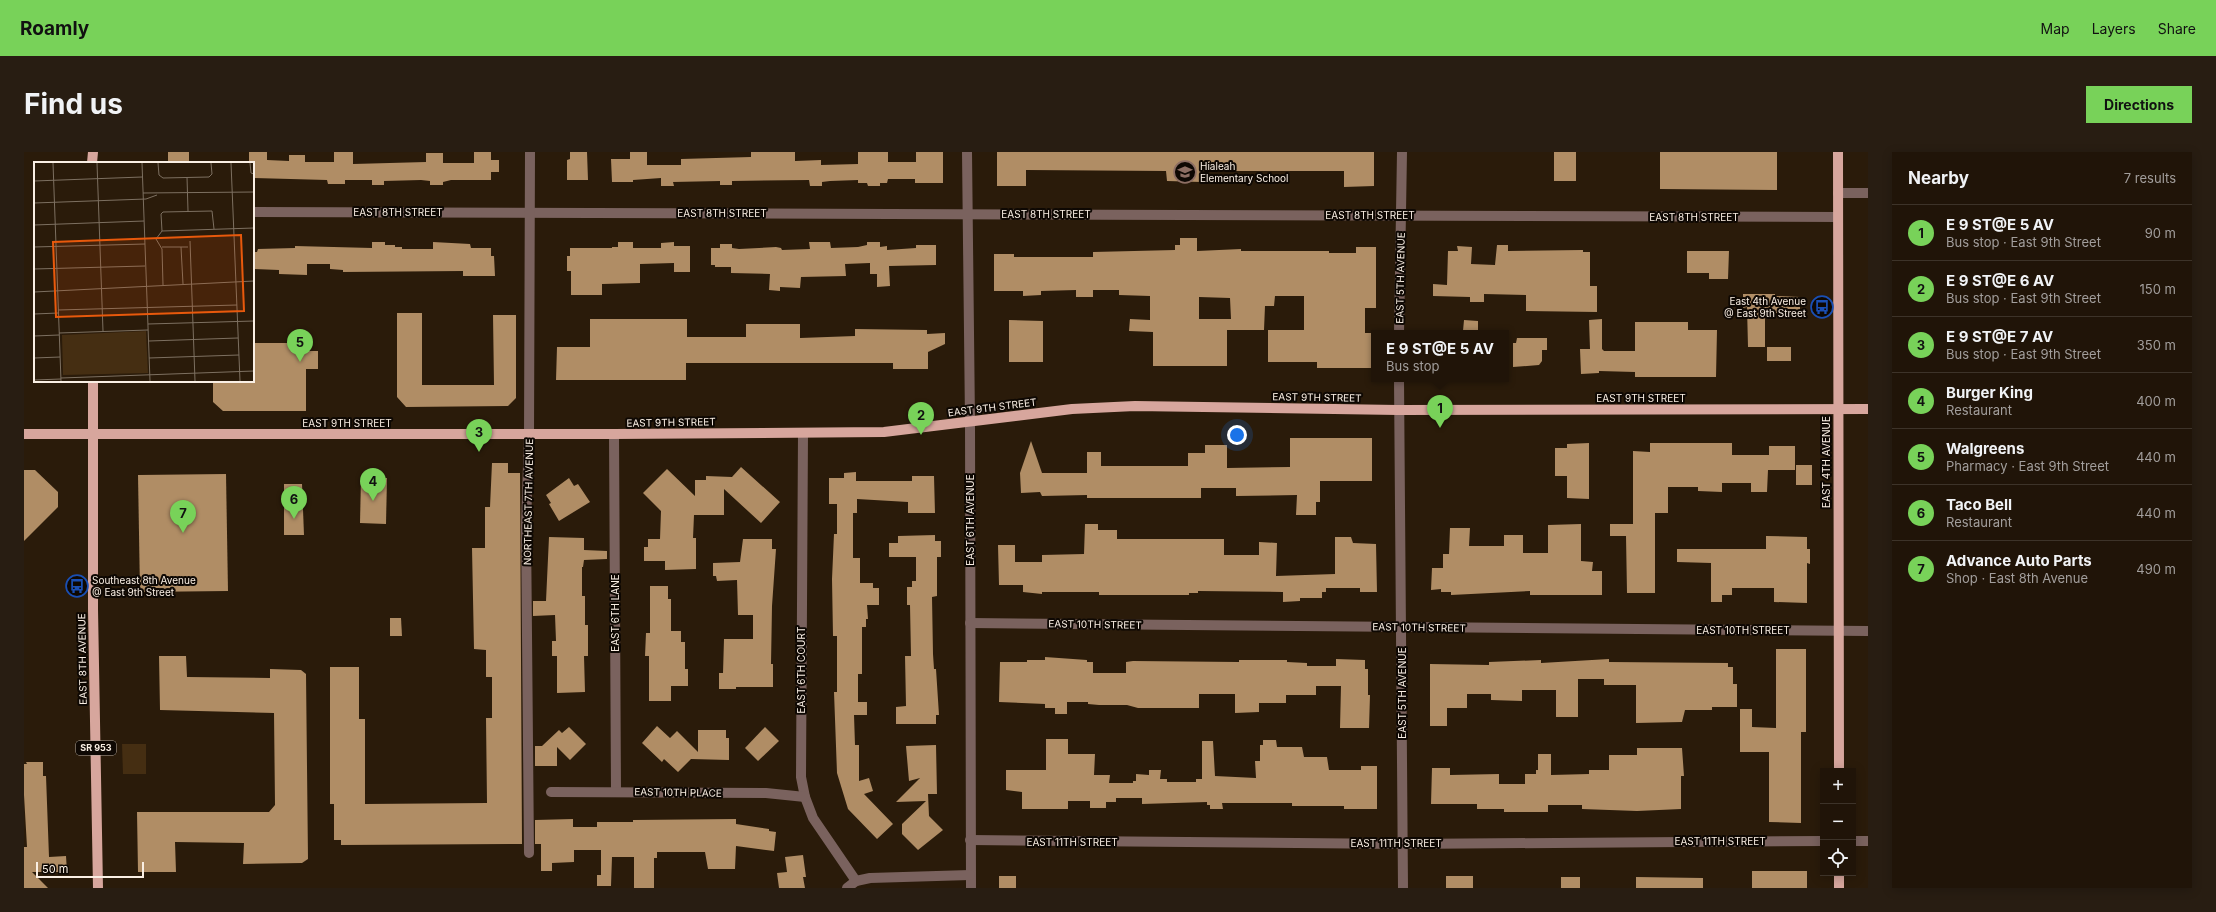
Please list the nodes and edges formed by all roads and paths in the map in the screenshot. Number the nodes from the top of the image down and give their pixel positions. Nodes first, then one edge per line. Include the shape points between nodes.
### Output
1 (93, 152) edge
2 (530, 152) edge
3 (967, 152) edge
4 (1402, 152) edge
5 (1838, 152) edge
6 (92, 162) edge
7 (1838, 193) junction
8 (1868, 193) edge
9 (254, 212) edge
10 (530, 212) junction
11 (967, 214) junction
12 (1401, 215) junction
13 (1838, 217) junction
14 (1400, 330) edge
15 (93, 382) edge
16 (1399, 382) edge
17 (1838, 409) junction
18 (1868, 409) edge
19 (1398, 410) junction
20 (970, 422) junction
21 (803, 433) junction
22 (24, 434) edge
23 (614, 434) junction
24 (93, 435) junction
25 (529, 435) junction
26 (970, 623) junction
27 (1401, 627) junction
28 (1838, 631) junction
29 (1868, 631) edge
30 (1838, 768) edge
31 (616, 791) junction
32 (551, 792) dead end
33 (805, 797) junction
34 (970, 840) junction
35 (1820, 841) edge
36 (1856, 841) edge
37 (1868, 841) edge
38 (1403, 844) junction
39 (529, 853) dead end
40 (970, 875) junction
41 (1838, 876) edge
42 (856, 881) junction
43 (98, 888) edge
44 (847, 888) edge
45 (970, 888) edge
46 (1403, 888) edge
47 (1838, 888) edge

1 - 6 main road
2 - 10 street, NORTHEAST 7TH AVENUE
3 - 11 street, EAST 6TH AVENUE
4 - 12 street, EAST 5TH AVENUE
5 - 7 main road, EAST 4TH AVENUE
7 - 8 street
7 - 13 main road, EAST 4TH AVENUE
9 - 10 street, EAST 8TH STREET
10 - 11 street, EAST 8TH STREET
10 - 25 street, NORTHEAST 7TH AVENUE
11 - 12 street, EAST 8TH STREET
11 - 20 street, EAST 6TH AVENUE
12 - 13 street, EAST 8TH STREET
12 - 14 street, EAST 5TH AVENUE
13 - 17 main road, EAST 4TH AVENUE
15 - 24 main road, EAST 8TH AVENUE / SR 953
16 - 19 street, EAST 5TH AVENUE
17 - 18 main road, EAST 9TH STREET
17 - 19 main road, EAST 9TH STREET
17 - 28 main road, EAST 4TH AVENUE
19 - 20 main road, EAST 9TH STREET via 1127,406 1072,408
19 - 27 street, EAST 5TH AVENUE
20 - 21 main road, EAST 9TH STREET via 884,432
20 - 26 street, EAST 6TH AVENUE
21 - 23 main road, EAST 9TH STREET
21 - 33 street, EAST 6TH COURT via 800,777
22 - 24 main road, EAST 9TH STREET
23 - 25 main road, EAST 9TH STREET
23 - 31 street, EAST 6TH LANE
24 - 25 main road, EAST 9TH STREET
24 - 43 main road, EAST 8TH AVENUE / SR 953
25 - 39 street, NORTHEAST 7TH AVENUE via 526,526
26 - 27 street, EAST 10TH STREET
26 - 34 street, EAST 6TH AVENUE
27 - 28 street, EAST 10TH STREET
27 - 38 street, EAST 5TH AVENUE
28 - 29 street, EAST 10TH STREET
28 - 30 main road, EAST 4TH AVENUE
31 - 32 street, EAST 10TH PLACE
31 - 33 street, EAST 10TH PLACE via 766,793
33 - 42 street, EAST 6TH COURT via 813,818
34 - 38 street, EAST 11TH STREET
34 - 40 street, EAST 6TH AVENUE
35 - 38 street, EAST 11TH STREET
36 - 37 street
38 - 46 street, EAST 5TH AVENUE
40 - 42 street via 890,876
40 - 45 street, EAST 6TH AVENUE
41 - 47 main road
42 - 44 street

